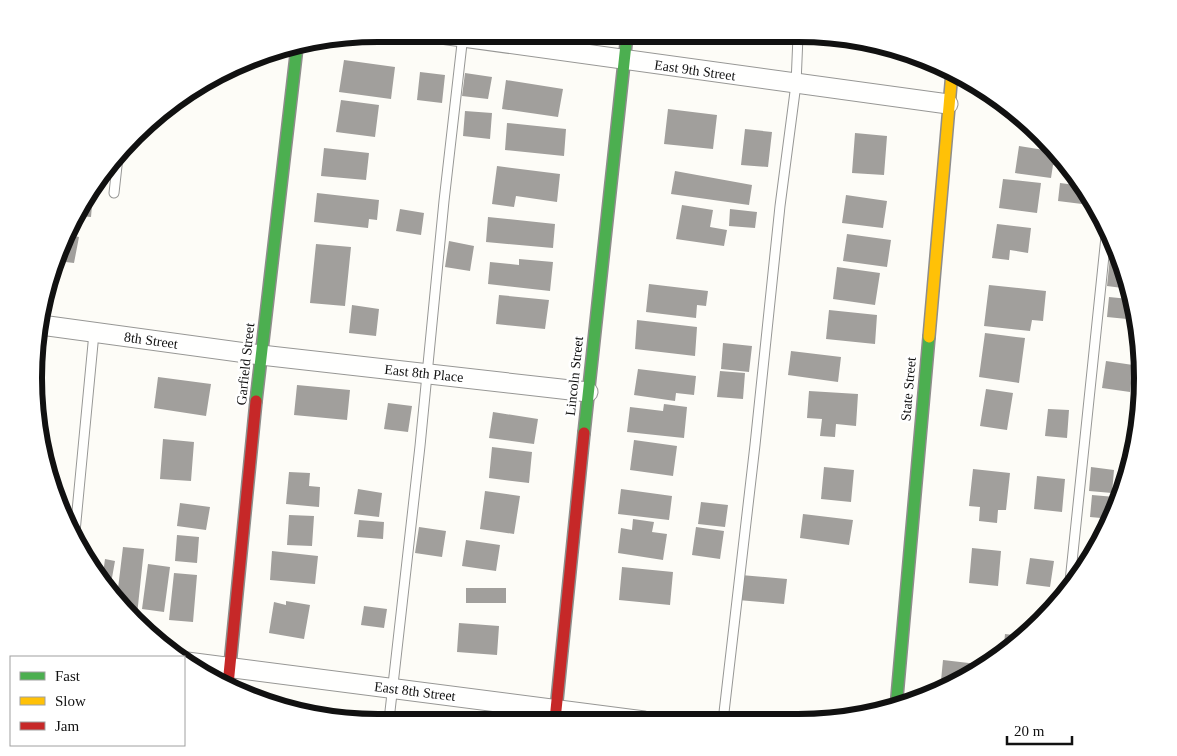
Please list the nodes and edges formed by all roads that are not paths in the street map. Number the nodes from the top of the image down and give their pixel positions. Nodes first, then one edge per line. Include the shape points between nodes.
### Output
1 (462, 42) edge
2 (503, 42) edge
3 (626, 42) edge
4 (798, 42) edge
5 (296, 53) edge
6 (624, 60) junction
7 (951, 79) edge
8 (796, 84) junction
9 (948, 104) junction
10 (117, 168) edge
11 (114, 194) dead end
12 (1105, 240) edge
13 (47, 326) edge
14 (94, 332) junction
15 (261, 355) junction
16 (426, 374) junction
17 (588, 392) junction
18 (76, 523) edge
19 (1071, 574) edge
20 (202, 664) edge
21 (230, 667) junction
22 (229, 678) edge
23 (392, 688) junction
24 (897, 699) edge
25 (390, 714) edge
26 (550, 714) edge
27 (556, 714) edge
28 (724, 714) edge

1 - 16 lane
2 - 6 street, East 9th Street
3 - 6 street, Lincoln Street
4 - 8 lane
5 - 15 street, Garfield Street
6 - 8 street, East 9th Street
6 - 17 street, Lincoln Street
7 - 9 street, State Street
8 - 9 street, East 9th Street
8 - 28 lane
9 - 24 street, State Street
10 - 11 lane
12 - 19 lane
13 - 14 street, 8th Street
14 - 15 street, 8th Street
14 - 18 lane
15 - 16 street, East 8th Place
15 - 21 street, Garfield Street
16 - 17 street, East 8th Place
16 - 23 lane
17 - 27 street, Lincoln Street
20 - 21 street, East 8th Street
21 - 22 street, Garfield Street
21 - 23 street, East 8th Street
23 - 25 lane
23 - 26 street, East 8th Street

